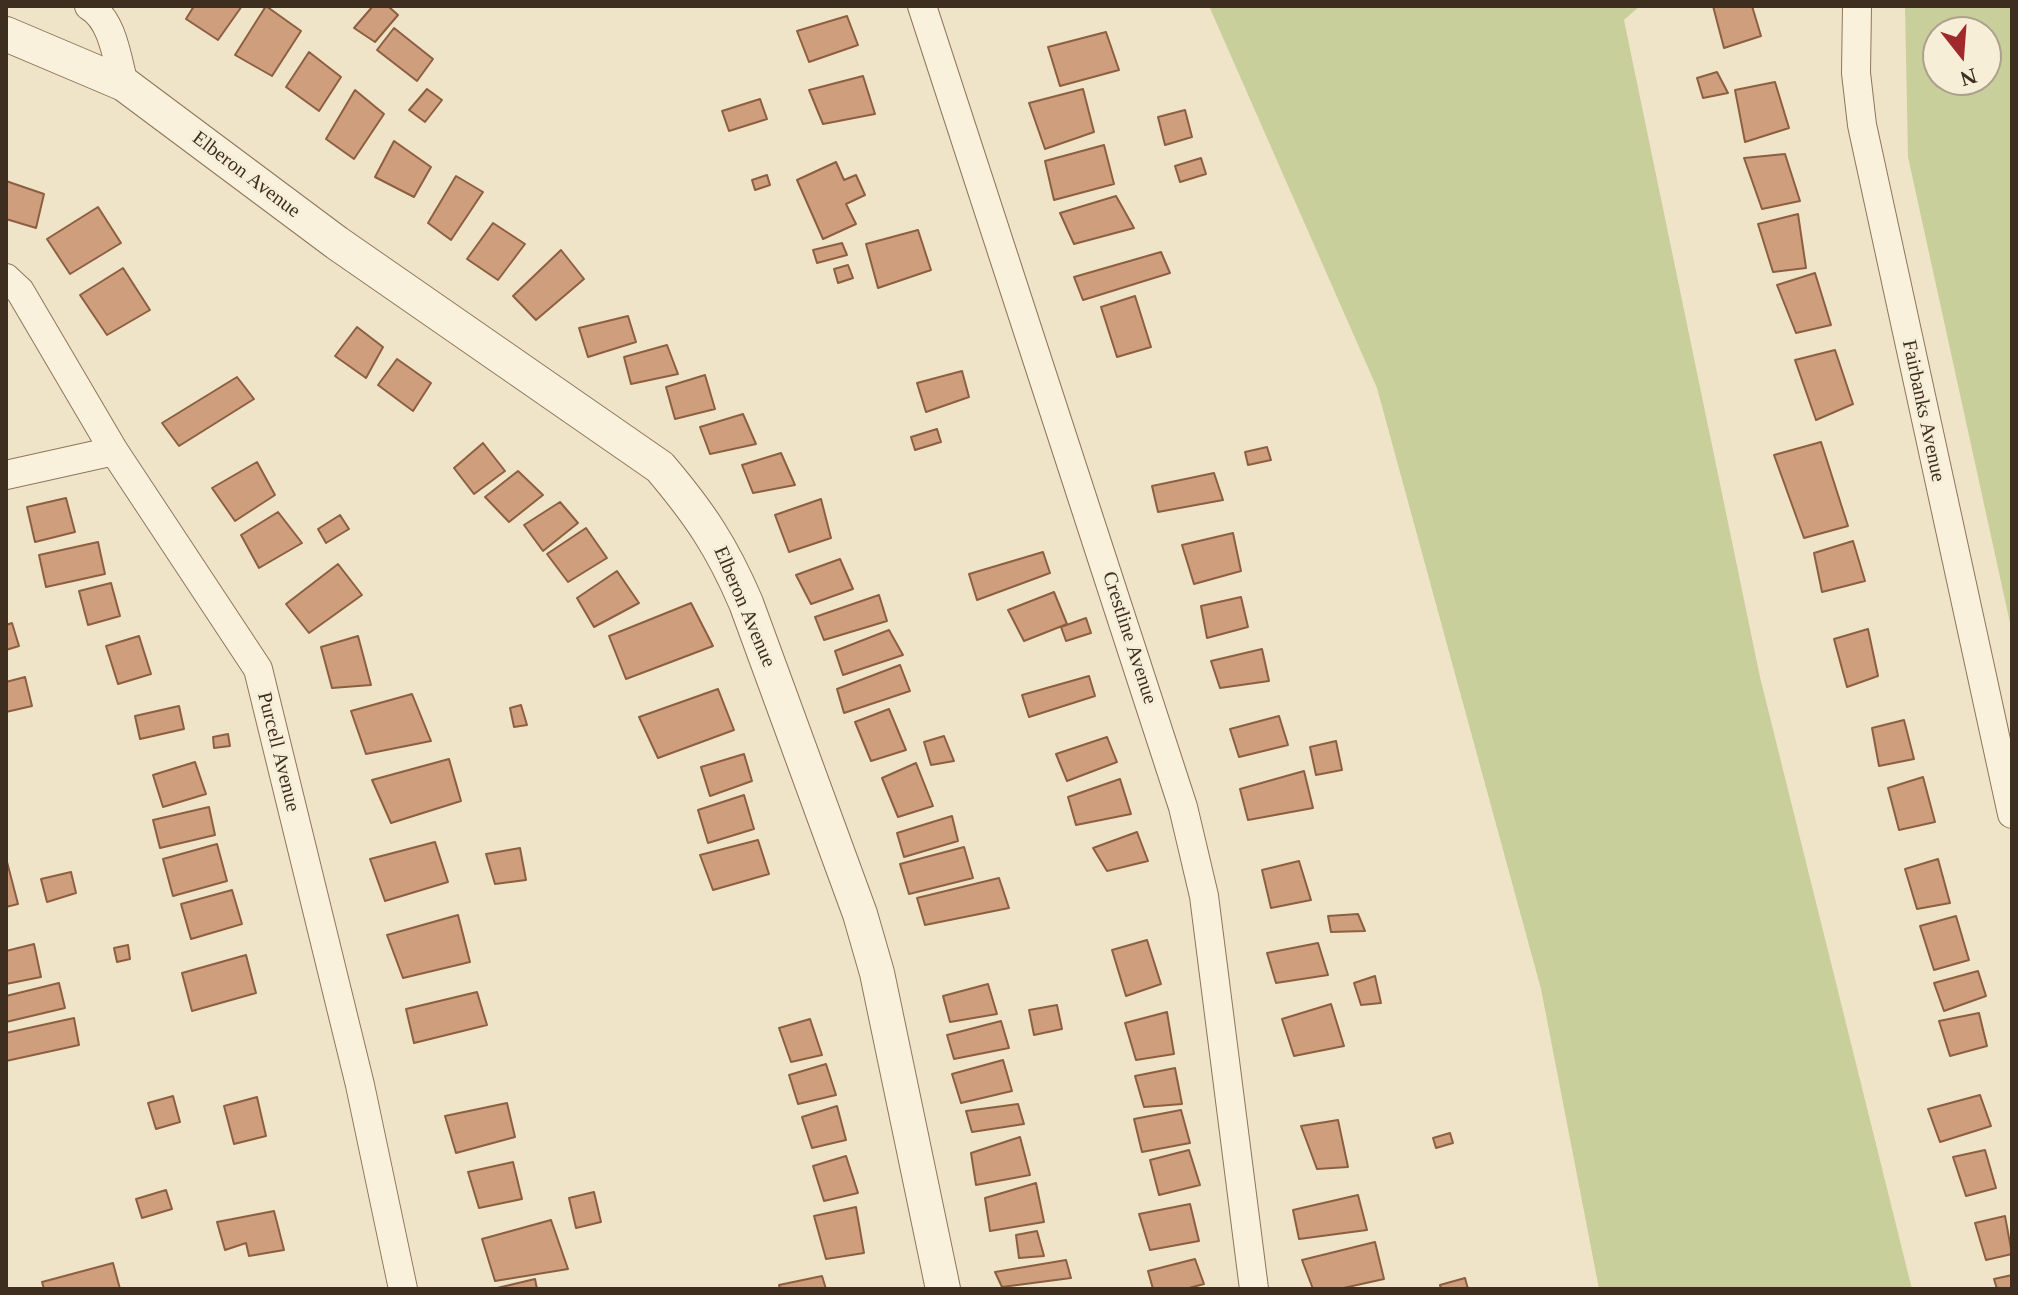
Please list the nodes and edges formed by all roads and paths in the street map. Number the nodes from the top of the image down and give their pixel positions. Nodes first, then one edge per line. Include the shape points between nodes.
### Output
1 (89, 6) edge
2 (922, 6) edge
3 (1857, 6) edge
4 (6, 34) edge
5 (124, 84) junction
6 (6, 278) edge
7 (114, 451) junction
8 (6, 475) edge
9 (2012, 814) edge
10 (403, 1289) edge
11 (943, 1289) edge
12 (1254, 1289) edge

1 - 5 street via 109,32
2 - 12 street, Crestline Avenue via 1183,807 1204,896
3 - 9 street, Fairbanks Avenue via 1862,125
4 - 5 street, Elberon Avenue
5 - 11 street, Elberon Avenue via 337,243 660,467 702,517 746,603 860,914
6 - 7 street, Purcell Avenue via 20,291
7 - 8 street
7 - 10 street, Purcell Avenue via 258,669 360,1085

